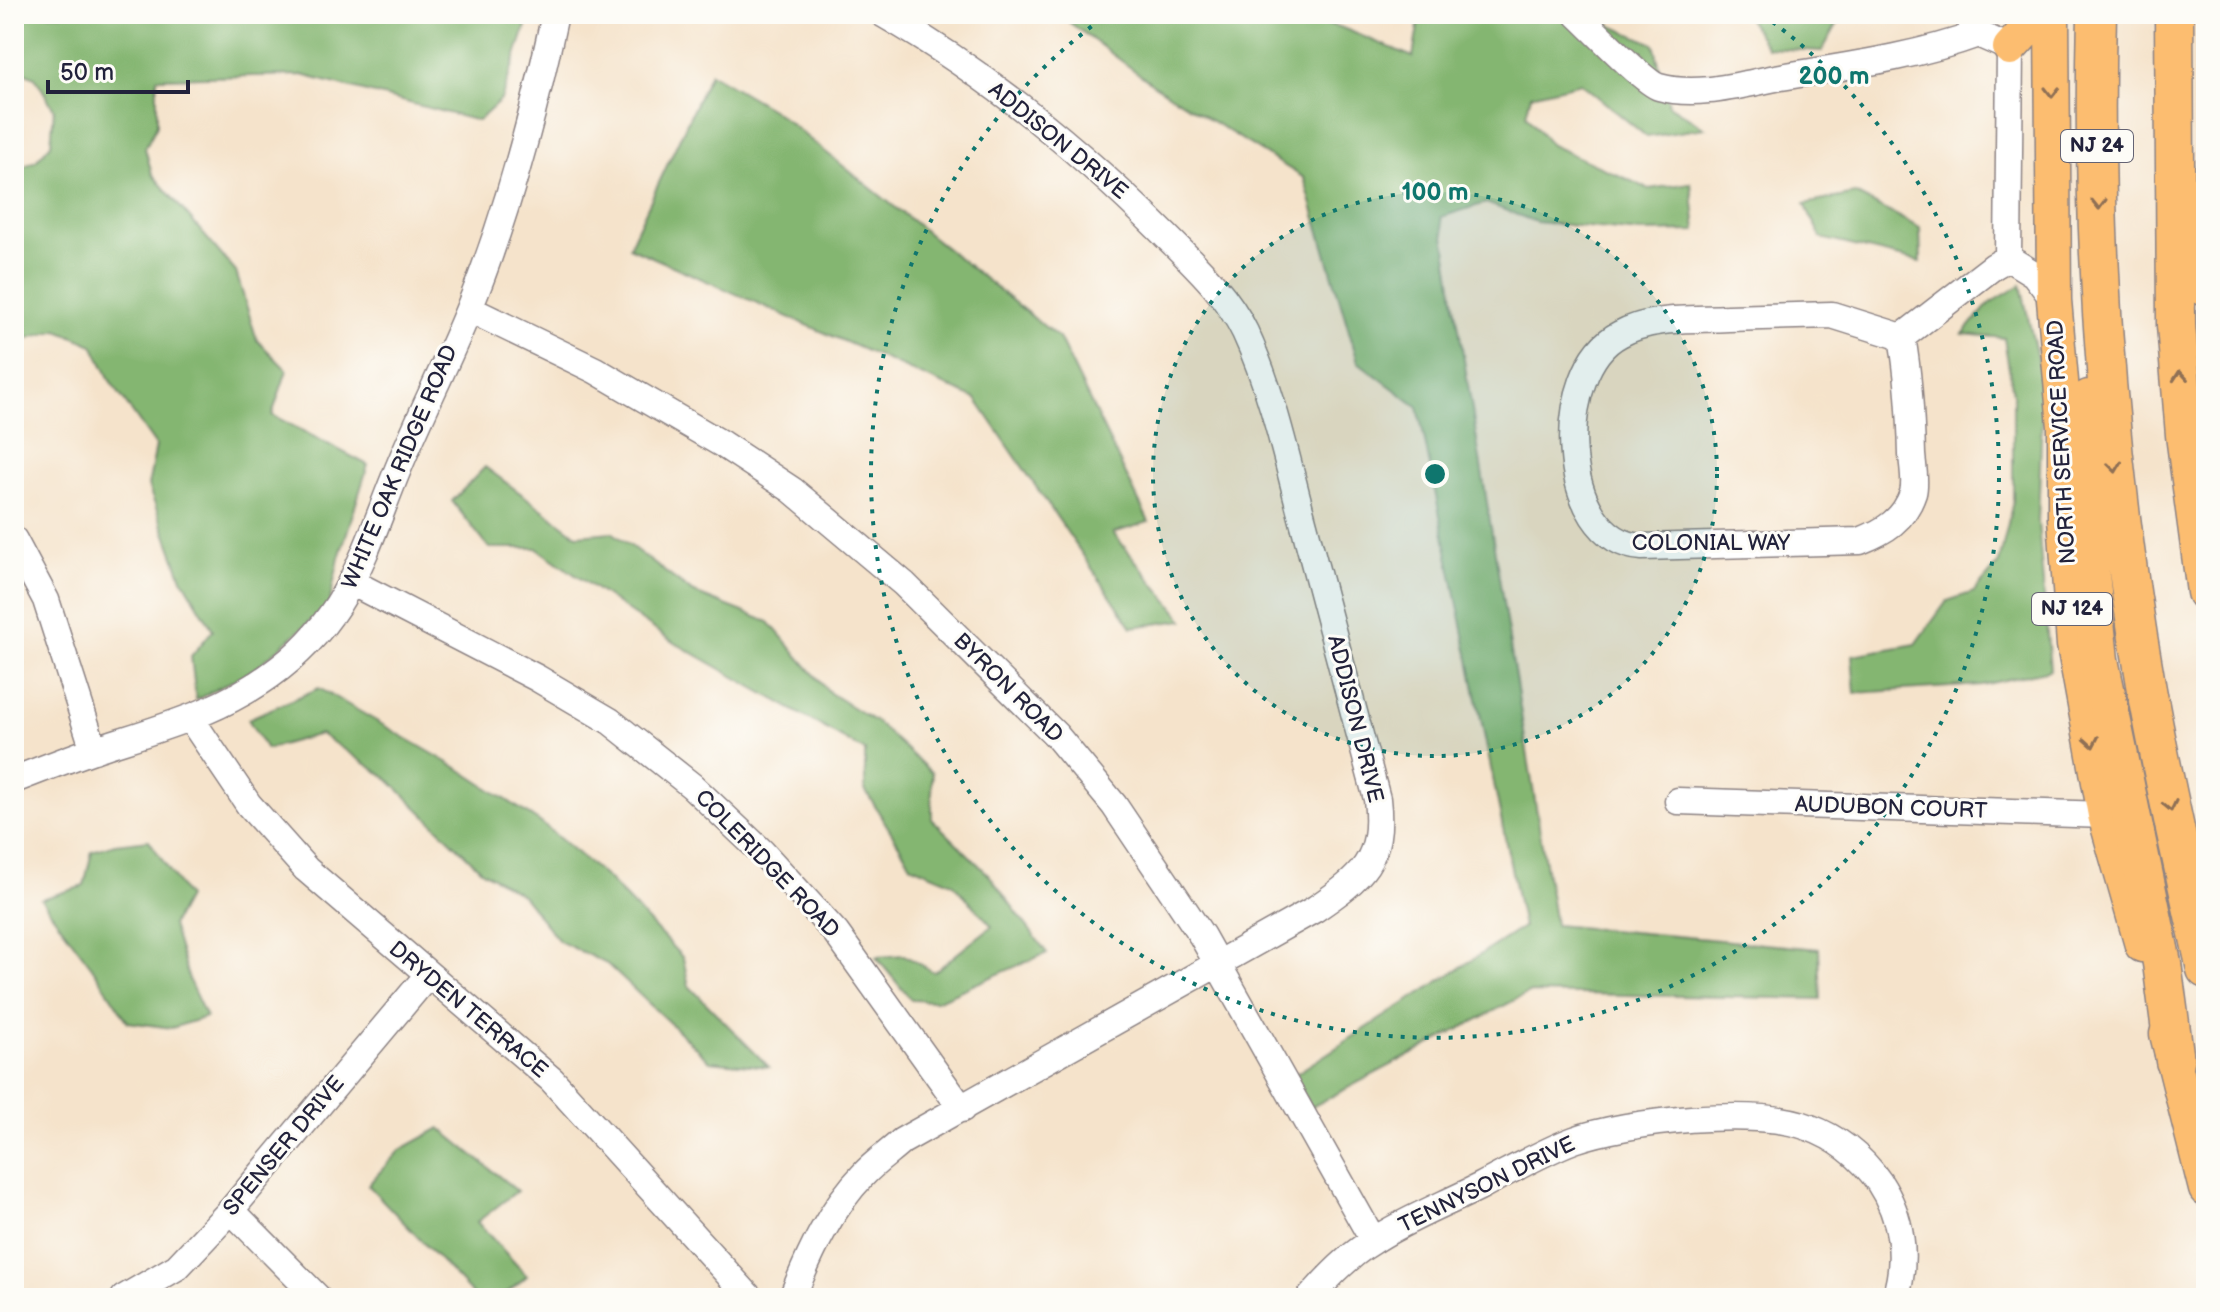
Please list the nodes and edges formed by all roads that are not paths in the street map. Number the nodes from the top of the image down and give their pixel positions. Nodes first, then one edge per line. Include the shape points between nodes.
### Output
1 (555, 14) edge
2 (883, 14) edge
3 (1577, 14) edge
4 (2041, 14) edge
5 (2052, 14) edge
6 (2097, 14) edge
7 (2174, 14) edge
8 (2181, 14) edge
9 (1973, 24) edge
10 (2010, 48) junction
11 (2008, 258) junction
12 (2100, 277) junction
13 (2206, 287) edge
14 (2054, 300) junction
15 (469, 309) junction
16 (1902, 337) junction
17 (14, 540) edge
18 (353, 583) junction
19 (2206, 592) edge
20 (191, 719) junction
21 (94, 750) junction
22 (14, 780) edge
23 (1678, 801) dead end
24 (2105, 815) junction
25 (1218, 965) junction
26 (2206, 969) edge
27 (428, 975) junction
28 (2175, 1061) junction
29 (962, 1109) junction
30 (2206, 1189) edge
31 (231, 1210) junction
32 (1373, 1240) junction
33 (124, 1298) edge
34 (318, 1298) edge
35 (750, 1298) edge
36 (792, 1298) edge
37 (1310, 1298) edge
38 (1895, 1298) edge

1 - 15 street, WHITE OAK RIDGE ROAD via 525,140
2 - 25 street, ADDISON DRIVE via 940,47 1044,126 1192,262 1245,330 1274,412 1377,799 1380,827 1367,866 1348,887
3 - 9 street via 1640,75 1658,87 1683,89 1732,86 1884,59 1954,43
4 - 10 main road
5 -> 14 main road, NORTH SERVICE ROAD / NJ 124
6 -> 12 highway, NJ 24
19 -> 7 highway via 2176,325
8 - 13 highway
9 - 10 street
10 - 11 street
11 - 14 street via 2034,274
11 - 16 street
12 -> 26 highway, NJ 24 via 2127,563 2152,715
12 - 28 highway via 2087,414 2086,535 2099,660 2162,963
14 -> 24 main road, NORTH SERVICE ROAD / NJ 124 via 2074,645
15 - 18 street, WHITE OAK RIDGE ROAD
15 - 25 street, BYRON ROAD via 595,370 722,444 792,490 904,584 1045,724 1114,805
16 - 16 street, COLONIAL WAY via 1832,315 1667,320 1618,334 1590,361 1576,402 1574,453 1586,507 1607,534 1629,546 1860,541 1882,533 1895,523 1914,490
17 - 21 street via 46,600
18 - 20 street, WHITE OAK RIDGE ROAD via 335,612 281,667
18 - 29 street, COLERIDGE ROAD via 610,721 692,786 836,933
20 - 21 street, WHITE OAK RIDGE ROAD
20 - 27 street, DRYDEN TERRACE via 277,838 341,902
21 - 22 street, WHITE OAK RIDGE ROAD
23 - 24 street, AUDUBON COURT
24 - 28 main road, NORTH SERVICE ROAD / NJ 124
25 - 29 street, ADDISON DRIVE
25 - 32 street, BYRON ROAD
27 - 31 street, SPENSER DRIVE
27 - 35 street, DRYDEN TERRACE via 552,1080
28 - 30 main road, NORTH SERVICE ROAD / NJ 124
29 - 36 street, ADDISON DRIVE via 902,1141 863,1174 829,1219
31 - 33 street, SPENSER DRIVE via 177,1267
31 - 34 street
32 - 37 street, TENNYSON DRIVE
32 - 38 street, TENNYSON DRIVE via 1575,1140 1674,1122 1782,1120 1836,1140 1870,1169 1886,1193 1902,1249

